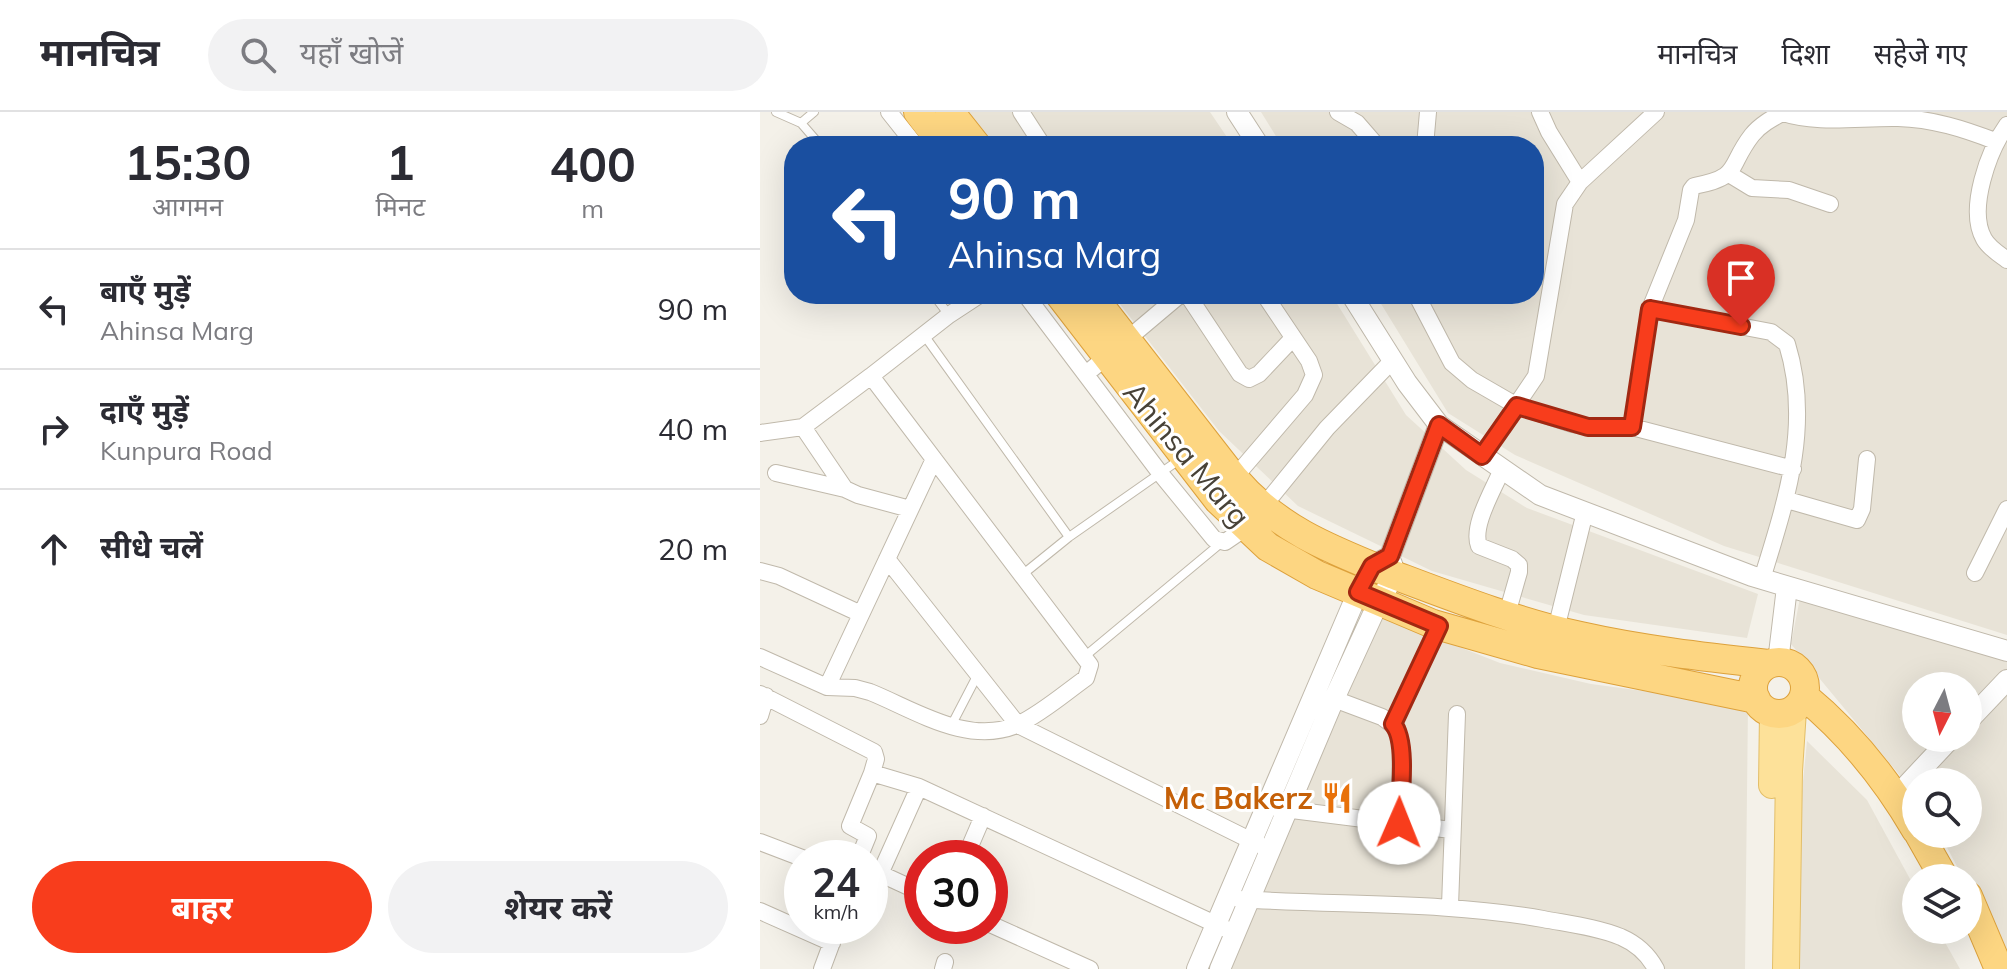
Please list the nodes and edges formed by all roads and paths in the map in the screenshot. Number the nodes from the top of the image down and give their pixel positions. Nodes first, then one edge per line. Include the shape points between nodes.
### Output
1 (776, 112) edge
2 (814, 112) edge
3 (889, 112) edge
4 (918, 112) edge
5 (950, 112) edge
6 (1021, 112) edge
7 (1237, 112) edge
8 (1338, 112) edge
9 (1428, 112) edge
10 (1540, 112) edge
11 (1656, 112) edge
12 (1781, 112) edge
13 (1361, 118) edge
14 (801, 123) junction
15 (2007, 125) edge
16 (812, 136) edge
17 (908, 136) edge
18 (936, 136) edge
19 (969, 136) edge
20 (1037, 136) edge
21 (1253, 136) edge
22 (1371, 136) edge
23 (1426, 136) edge
24 (1995, 141) junction
25 (1729, 174) junction
26 (1580, 182) junction
27 (1830, 204) dead end
28 (2007, 260) edge
29 (941, 304) edge
30 (966, 304) edge
31 (1038, 304) edge
32 (1067, 304) edge
33 (1094, 304) edge
34 (1169, 304) edge
35 (1194, 304) edge
36 (1271, 304) edge
37 (1357, 304) edge
38 (1421, 304) edge
39 (1650, 309) junction
40 (949, 315) junction
41 (924, 335) junction
42 (1293, 338) junction
43 (1107, 357) junction
44 (1393, 360) junction
45 (871, 376) junction
46 (1517, 406) junction
47 (1439, 425) junction
48 (803, 427) junction
49 (1632, 427) junction
50 (760, 433) edge
51 (1194, 448) junction
52 (1482, 456) junction
53 (934, 459) junction
54 (1867, 459) dead end
55 (1502, 469) junction
56 (1793, 469) junction
57 (776, 473) dead end
58 (1160, 473) junction
59 (1234, 478) junction
60 (845, 489) junction
61 (1787, 500) junction
62 (910, 509) junction
63 (2007, 509) edge
64 (1585, 512) junction
65 (1255, 517) junction
66 (1069, 537) junction
67 (1221, 543) junction
68 (887, 559) junction
69 (1386, 566) junction
70 (760, 571) edge
71 (1975, 573) dead end
72 (1022, 576) junction
73 (1762, 579) junction
74 (1787, 587) junction
75 (1369, 597) junction
76 (861, 614) junction
77 (1507, 614) junction
78 (1439, 626) junction
79 (1556, 629) junction
80 (2007, 651) edge
81 (760, 657) edge
82 (1083, 657) junction
83 (1773, 663) junction
84 (977, 676) junction
85 (2007, 680) edge
86 (827, 687) junction
87 (763, 695) edge
88 (1334, 699) junction
89 (1786, 699) junction
90 (1982, 706) edge
91 (1457, 714) dead end
92 (760, 716) edge
93 (1393, 724) junction
94 (1018, 725) junction
95 (951, 726) junction
96 (1940, 752) edge
97 (1927, 768) edge
98 (872, 773) junction
99 (919, 787) junction
100 (1902, 791) edge
101 (1266, 807) junction
102 (1288, 809) junction
103 (983, 816) junction
104 (1399, 823) junction
105 (1451, 830) junction
106 (866, 840) edge
107 (973, 840) edge
108 (760, 842) edge
109 (1261, 845) junction
110 (888, 847) edge
111 (784, 851) edge
112 (1227, 898) junction
113 (1249, 899) junction
114 (1450, 906) junction
115 (760, 911) edge
116 (784, 922) edge
117 (1779, 923) junction
118 (1226, 928) junction
119 (1008, 932) edge
120 (1982, 938) edge
121 (832, 944) edge
122 (822, 969) edge
123 (1090, 969) edge
124 (1197, 969) edge
125 (1220, 969) edge
126 (1656, 969) edge
127 (1770, 969) edge
128 (1786, 969) edge
129 (1999, 969) edge

1 - 14 lane
2 - 14 lane
3 - 17 street
4 - 18 highway
5 - 19 highway
6 - 20 street
7 - 21 street
8 - 13 street
9 - 23 street
10 - 26 street
11 - 26 street
12 - 24 street via 1930,121
12 - 25 street via 1753,133
13 - 22 street
14 - 16 lane
15 - 24 street
24 - 28 street via 1978,202 1980,225 1984,240
25 - 27 street via 1752,188 1789,190
25 - 39 street via 1691,190 1686,220
26 - 46 street via 1569,194 1561,219 1536,376
29 - 40 lane
30 - 40 street
31 - 43 street
32 - 43 highway, Ahinsa Marg
33 - 43 highway, Ahinsa Marg
34 - 43 street
35 - 42 street via 1240,374 1249,379
36 - 42 street
37 - 44 street
38 - 46 street via 1452,363
39 - 49 street
39 - 56 street via 1771,332 1787,344 1799,410
40 - 41 street
41 - 45 street
41 - 66 lane
42 - 59 street via 1309,361 1311,384
43 - 51 highway, Ahinsa Marg
43 - 58 street
44 - 47 street
44 - 65 street via 1327,428
45 - 48 street
45 - 53 street
46 - 49 street via 1588,427
46 - 52 street
47 - 52 street
47 - 69 street
48 - 50 street
48 - 60 street
49 - 56 street
51 - 58 lane
51 - 59 highway, Ahinsa Marg
51 - 65 highway, Ahinsa Marg via 1218,500
52 - 55 street
53 - 62 street
53 - 72 street
54 - 61 street via 1857,520
55 - 64 street via 1540,495
55 - 77 street via 1476,536 1479,546 1519,565
56 - 61 street
57 - 60 street
58 - 66 lane
58 - 67 street
59 - 65 highway, Ahinsa Marg
60 - 62 street
61 - 73 street
62 - 68 street
63 - 71 street
64 - 73 street
64 - 79 street
65 - 67 street
65 - 69 highway, Ahinsa Marg via 1284,525 1333,551
65 - 75 highway, Ahinsa Marg via 1268,547
66 - 72 lane
67 - 82 lane
68 - 76 street
68 - 84 street
69 - 75 street
69 - 77 highway, Ahinsa Marg via 1461,601
70 - 76 street
72 - 82 street
73 - 74 street
74 - 80 street
74 - 83 street
75 - 78 highway, Ahinsa Marg
75 - 88 street
75 - 101 street
76 - 86 street
77 - 79 highway, Ahinsa Marg
78 - 89 highway, Ahinsa Marg via 1538,654
78 - 93 street
79 - 83 highway, Ahinsa Marg via 1696,656
81 - 86 street
82 - 94 street via 1090,665 1086,678
83 - 89 highway via 1797,669
83 - 89 highway via 1754,679 1753,689
84 - 94 street
84 - 95 lane
85 - 90 street
86 - 95 street via 870,692
87 - 92 street
87 - 98 street via 874,752
88 - 93 street
88 - 102 street
89 - 100 highway via 1842,712
89 - 117 main road via 1789,771
91 - 105 street
93 - 104 street via 1401,748
94 - 95 street via 975,731
94 - 109 street
96 - 97 street
98 - 99 street
98 - 106 street via 850,826 868,836
99 - 103 street
99 - 110 street
101 - 102 street
101 - 109 street
102 - 104 street
102 - 109 street
103 - 107 street
103 - 118 street
104 - 105 street
105 - 114 street
108 - 111 street
109 - 112 street
109 - 113 street
112 - 113 street
112 - 118 street
113 - 114 street
113 - 118 street
114 - 126 street via 1598,929 1635,944
115 - 116 street
117 - 127 main road
117 - 128 main road
118 - 124 street
118 - 125 street
119 - 123 street
120 - 129 highway
121 - 122 street

